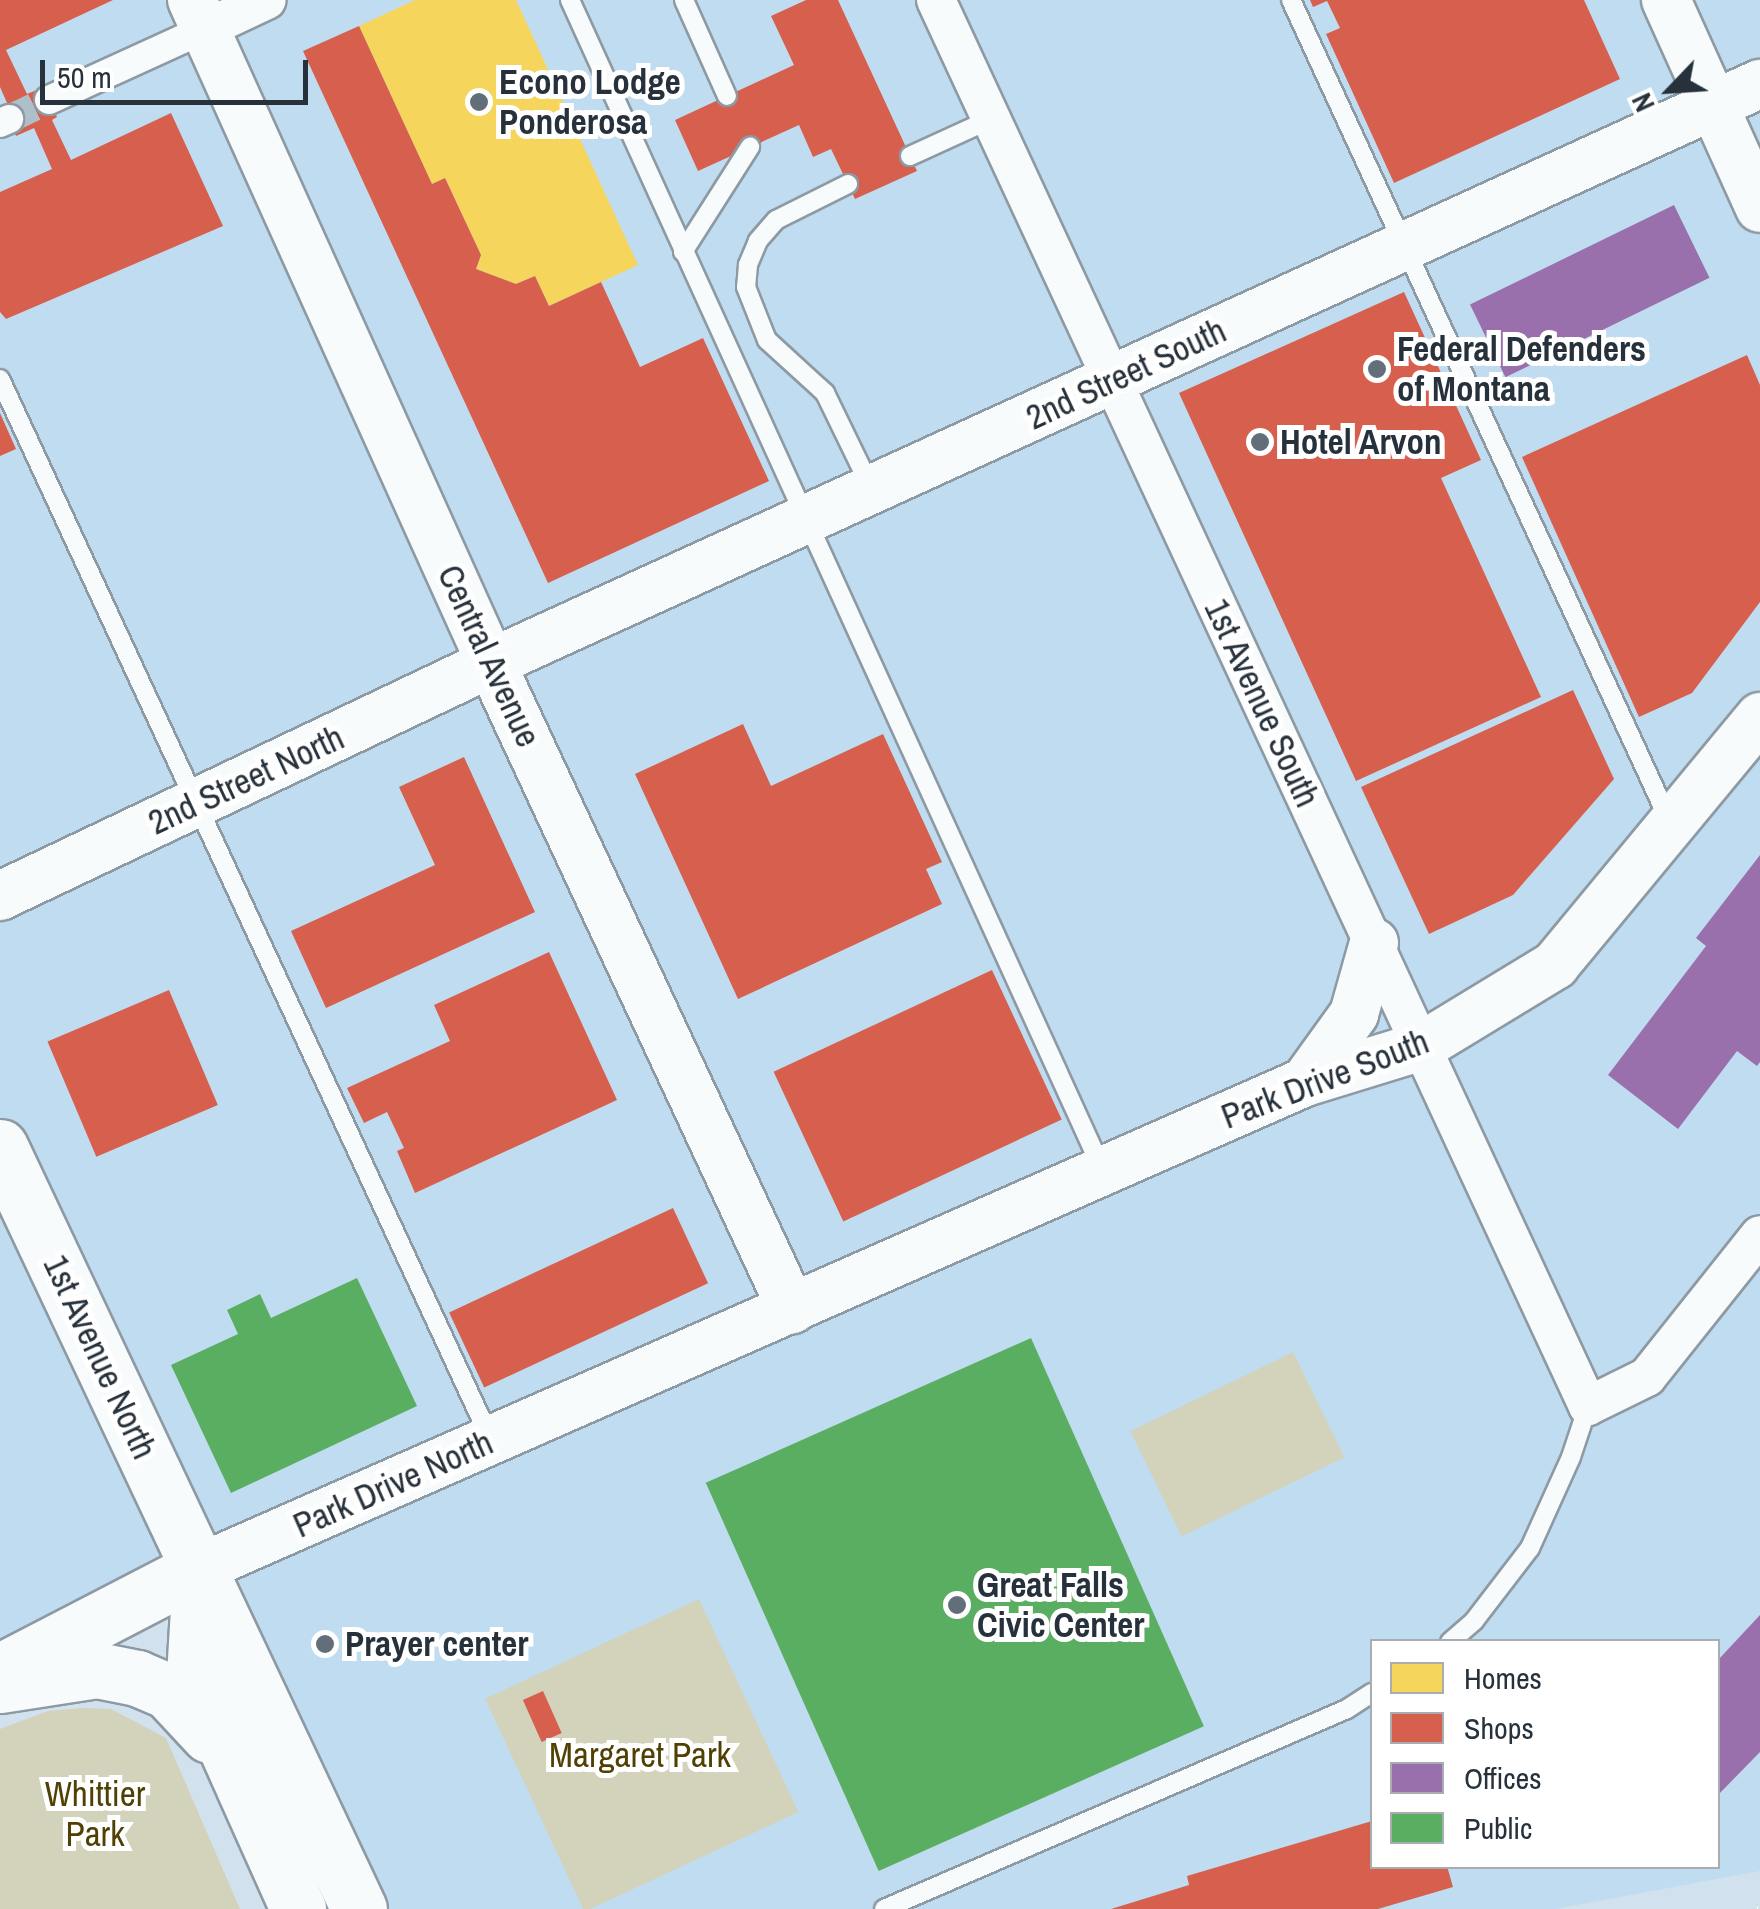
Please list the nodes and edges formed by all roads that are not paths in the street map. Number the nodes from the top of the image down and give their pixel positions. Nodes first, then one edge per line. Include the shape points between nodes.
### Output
1 (267, 0) edge
2 (570, 0) edge
3 (684, 0) edge
4 (936, 0) edge
5 (1291, 0) edge
6 (1666, 0) edge
7 (198, 14) edge
8 (1760, 84) edge
9 (727, 96) dead end
10 (49, 100) tunnel mouth
11 (1715, 105) junction
12 (991, 119) junction
13 (750, 148) dead end
14 (910, 156) dead end
15 (848, 184) dead end
16 (1760, 208) edge
17 (1404, 246) junction
18 (683, 252) junction
19 (0, 379) edge
20 (1110, 380) junction
21 (872, 490) junction
22 (804, 520) junction
23 (491, 664) junction
24 (1760, 717) edge
25 (199, 802) junction
26 (1671, 825) junction
27 (0, 896) edge
28 (1374, 943) junction
29 (1422, 1046) junction
30 (1305, 1082) junction
31 (0, 1147) edge
32 (1103, 1172) junction
33 (1760, 1235) edge
34 (792, 1309) junction
35 (1588, 1406) junction
36 (491, 1441) junction
37 (200, 1568) junction
38 (1453, 1639) edge
39 (0, 1672) edge
40 (0, 1686) edge
41 (1370, 1694) edge
42 (234, 1764) junction
43 (298, 1909) edge
44 (360, 1909) edge
45 (884, 1909) edge

1 - 7 street
2 - 18 lane
3 - 9 lane
4 - 12 street, 1st Avenue South
5 - 17 lane
6 - 11 street
7 - 10 street
7 - 23 street, Central Avenue
8 - 11 street, 2nd Street South
11 - 16 street
11 - 17 street, 2nd Street South
12 - 14 lane
12 - 20 street, 1st Avenue South
13 - 18 lane
15 - 21 lane via 776,220 758,241 746,287 767,340 825,393
17 - 20 street, 2nd Street South
17 - 26 lane
18 - 22 lane
19 - 25 lane
20 - 21 street, 2nd Street South
20 - 28 street, 1st Avenue South
21 - 22 street, 2nd Street South
22 - 23 street, 2nd Street South
22 - 32 lane
23 - 25 street, 2nd Street North
23 - 34 street, Central Avenue
24 - 26 street, Park Drive South
25 - 27 street, 2nd Street North
25 - 36 lane
26 - 29 street, Park Drive South via 1555,966
28 - 29 street, 1st Avenue South
28 - 30 street via 1354,1014
29 - 30 street, Park Drive South
29 - 35 street, 1st Avenue South
30 - 32 street, Park Drive South
31 - 37 main road, 1st Avenue North
32 - 34 street, Park Drive South
33 - 35 street via 1647,1377
34 - 36 street, Park Drive North
35 - 38 lane via 1530,1548
36 - 37 street, Park Drive North
37 - 39 main road, Park Drive North
37 - 42 main road, 1st Avenue North via 194,1676
37 - 44 main road, 1st Avenue North
40 - 42 main road via 97,1670 136,1678 168,1691
41 - 45 lane
42 - 43 main road, 1st Avenue North

